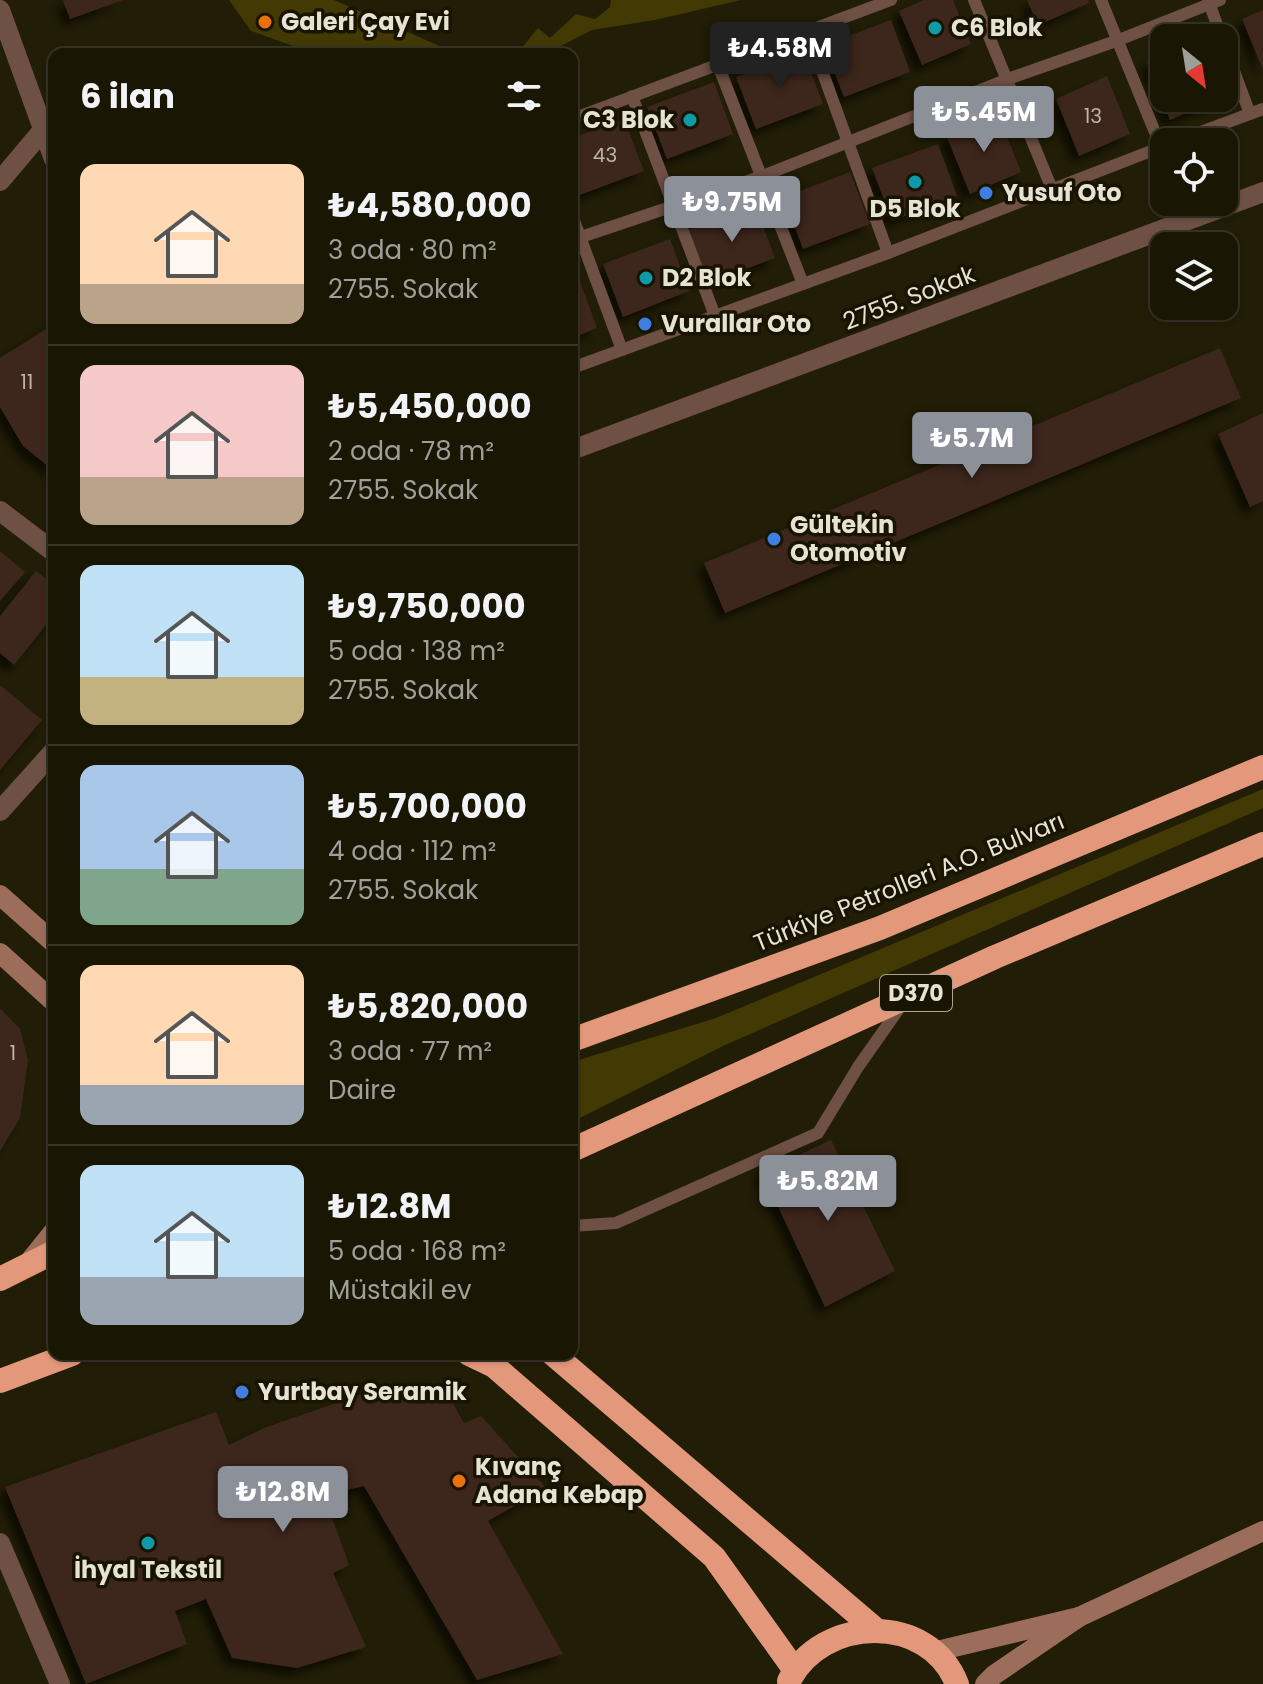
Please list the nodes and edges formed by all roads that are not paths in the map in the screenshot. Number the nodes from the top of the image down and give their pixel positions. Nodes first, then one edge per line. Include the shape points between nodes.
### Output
1 (891, 0) edge
2 (974, 0) edge
3 (1101, 0) edge
4 (1212, 1) edge
5 (0, 10) edge
6 (1218, 24) edge
7 (807, 29) junction
8 (1116, 41) junction
9 (718, 65) junction
10 (1238, 73) edge
11 (1008, 79) junction
12 (632, 96) junction
13 (1257, 112) edge
14 (578, 117) edge
15 (1154, 128) edge
16 (1213, 128) edge
17 (48, 129) edge
18 (847, 143) junction
19 (1150, 151) edge
20 (760, 177) junction
21 (0, 181) edge
22 (1052, 189) junction
23 (1263, 192) edge
24 (672, 208) junction
25 (578, 237) edge
26 (578, 243) edge
27 (888, 253) junction
28 (803, 284) junction
29 (715, 316) junction
30 (622, 350) junction
31 (578, 366) edge
32 (578, 448) edge
33 (0, 511) edge
34 (48, 547) edge
35 (48, 758) edge
36 (1263, 767) edge
37 (0, 811) edge
38 (1263, 844) edge
39 (0, 895) edge
40 (48, 938) edge
41 (0, 953) edge
42 (47, 994) edge
43 (908, 997) junction
44 (578, 1038) edge
45 (578, 1147) edge
46 (578, 1226) edge
47 (48, 1239) edge
48 (48, 1255) edge
49 (26, 1267) junction
50 (0, 1279) edge
51 (56, 1360) edge
52 (482, 1360) edge
53 (560, 1360) edge
54 (0, 1381) edge
55 (1263, 1531) edge
56 (0, 1543) edge
57 (1079, 1617) junction
58 (875, 1629) junction
59 (933, 1652) junction
60 (791, 1677) edge
61 (60, 1684) edge
62 (957, 1684) edge
63 (985, 1684) edge

1 - 7 lane
2 - 11 lane
3 - 8 lane
4 - 6 lane
4 - 8 lane
5 - 17 street
7 - 9 lane
7 - 18 lane
8 - 11 lane
8 - 15 lane
9 - 12 lane
9 - 20 lane
10 - 13 lane
11 - 18 lane
11 - 22 lane
12 - 14 lane
12 - 24 lane
13 - 16 lane
17 - 21 street
18 - 20 lane
18 - 27 lane
19 - 22 lane
20 - 24 lane
20 - 28 lane
22 - 27 lane
23 - 32 street, 2755. Sokak
24 - 25 lane
24 - 29 lane
26 - 30 lane
27 - 28 lane
28 - 29 lane
29 - 30 lane
30 - 31 lane
33 - 34 street
35 - 37 street
36 - 44 highway, Türkiye Petrolleri A.O. Bulvarı via 880,928
38 - 43 highway, D370
39 - 40 street
41 - 42 street
43 - 45 highway, D370
43 - 46 lane via 818,1133 616,1223
47 - 49 street
48 - 49 highway
49 - 50 highway
51 - 54 highway
52 - 60 highway via 714,1557
53 - 58 highway
55 - 57 street
56 - 61 street
57 - 59 street
57 - 63 street
58 - 59 highway via 906,1636
58 - 60 highway via 844,1634 816,1648
59 - 62 highway

